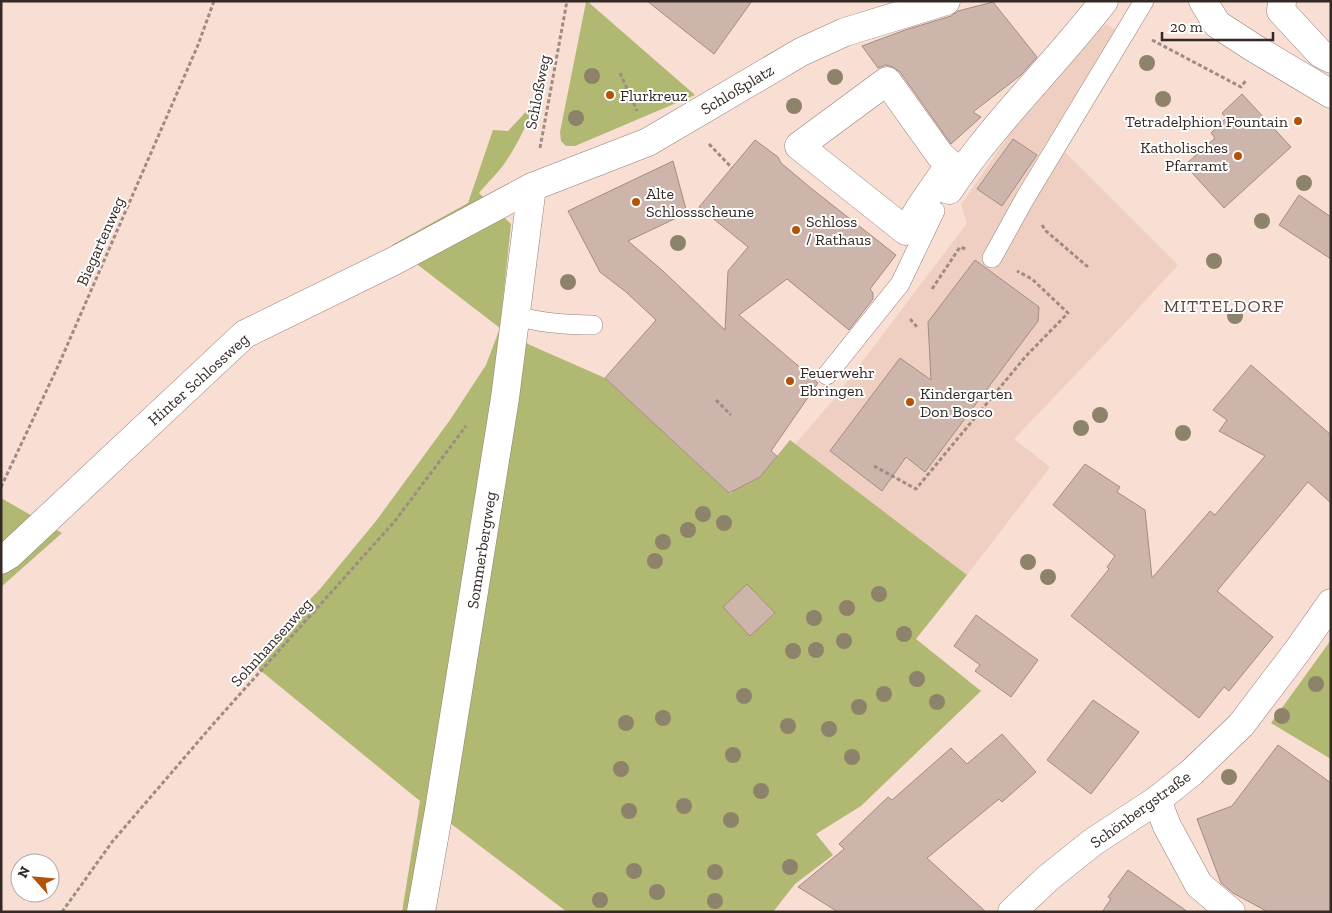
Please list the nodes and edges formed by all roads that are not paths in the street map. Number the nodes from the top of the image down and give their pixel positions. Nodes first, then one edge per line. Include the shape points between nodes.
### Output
1 (946, 1) edge
2 (1104, 1) edge
3 (1144, 1) edge
4 (1203, 1) edge
5 (1282, 1) edge
6 (1331, 60) edge
7 (1331, 94) edge
8 (532, 187) junction
9 (928, 208) junction
10 (992, 258) road end
11 (516, 316) junction
12 (593, 325) dead end
13 (827, 375) dead end
14 (1, 560) edge
15 (1331, 603) edge
16 (1157, 800) junction
17 (421, 912) edge
18 (1012, 912) edge
19 (1231, 912) edge

1 - 8 street, Schloßplatz via 845,32 801,52 648,142
2 - 9 street
3 - 10 lane
4 - 7 street via 1218,24
5 - 6 street via 1281,11 1320,53
8 - 11 street, Sommerbergweg
8 - 14 street, Hinter Schlossweg via 394,261 245,334
9 - 9 street via 906,231 798,146 887,81 950,164
9 - 13 lane via 900,284
11 - 12 lane via 568,325
11 - 17 street, Sommerbergweg
15 - 16 street, Schönbergstraße via 1241,726
16 - 18 street, Schönbergstraße via 1093,842
16 - 19 street via 1167,826 1199,885

